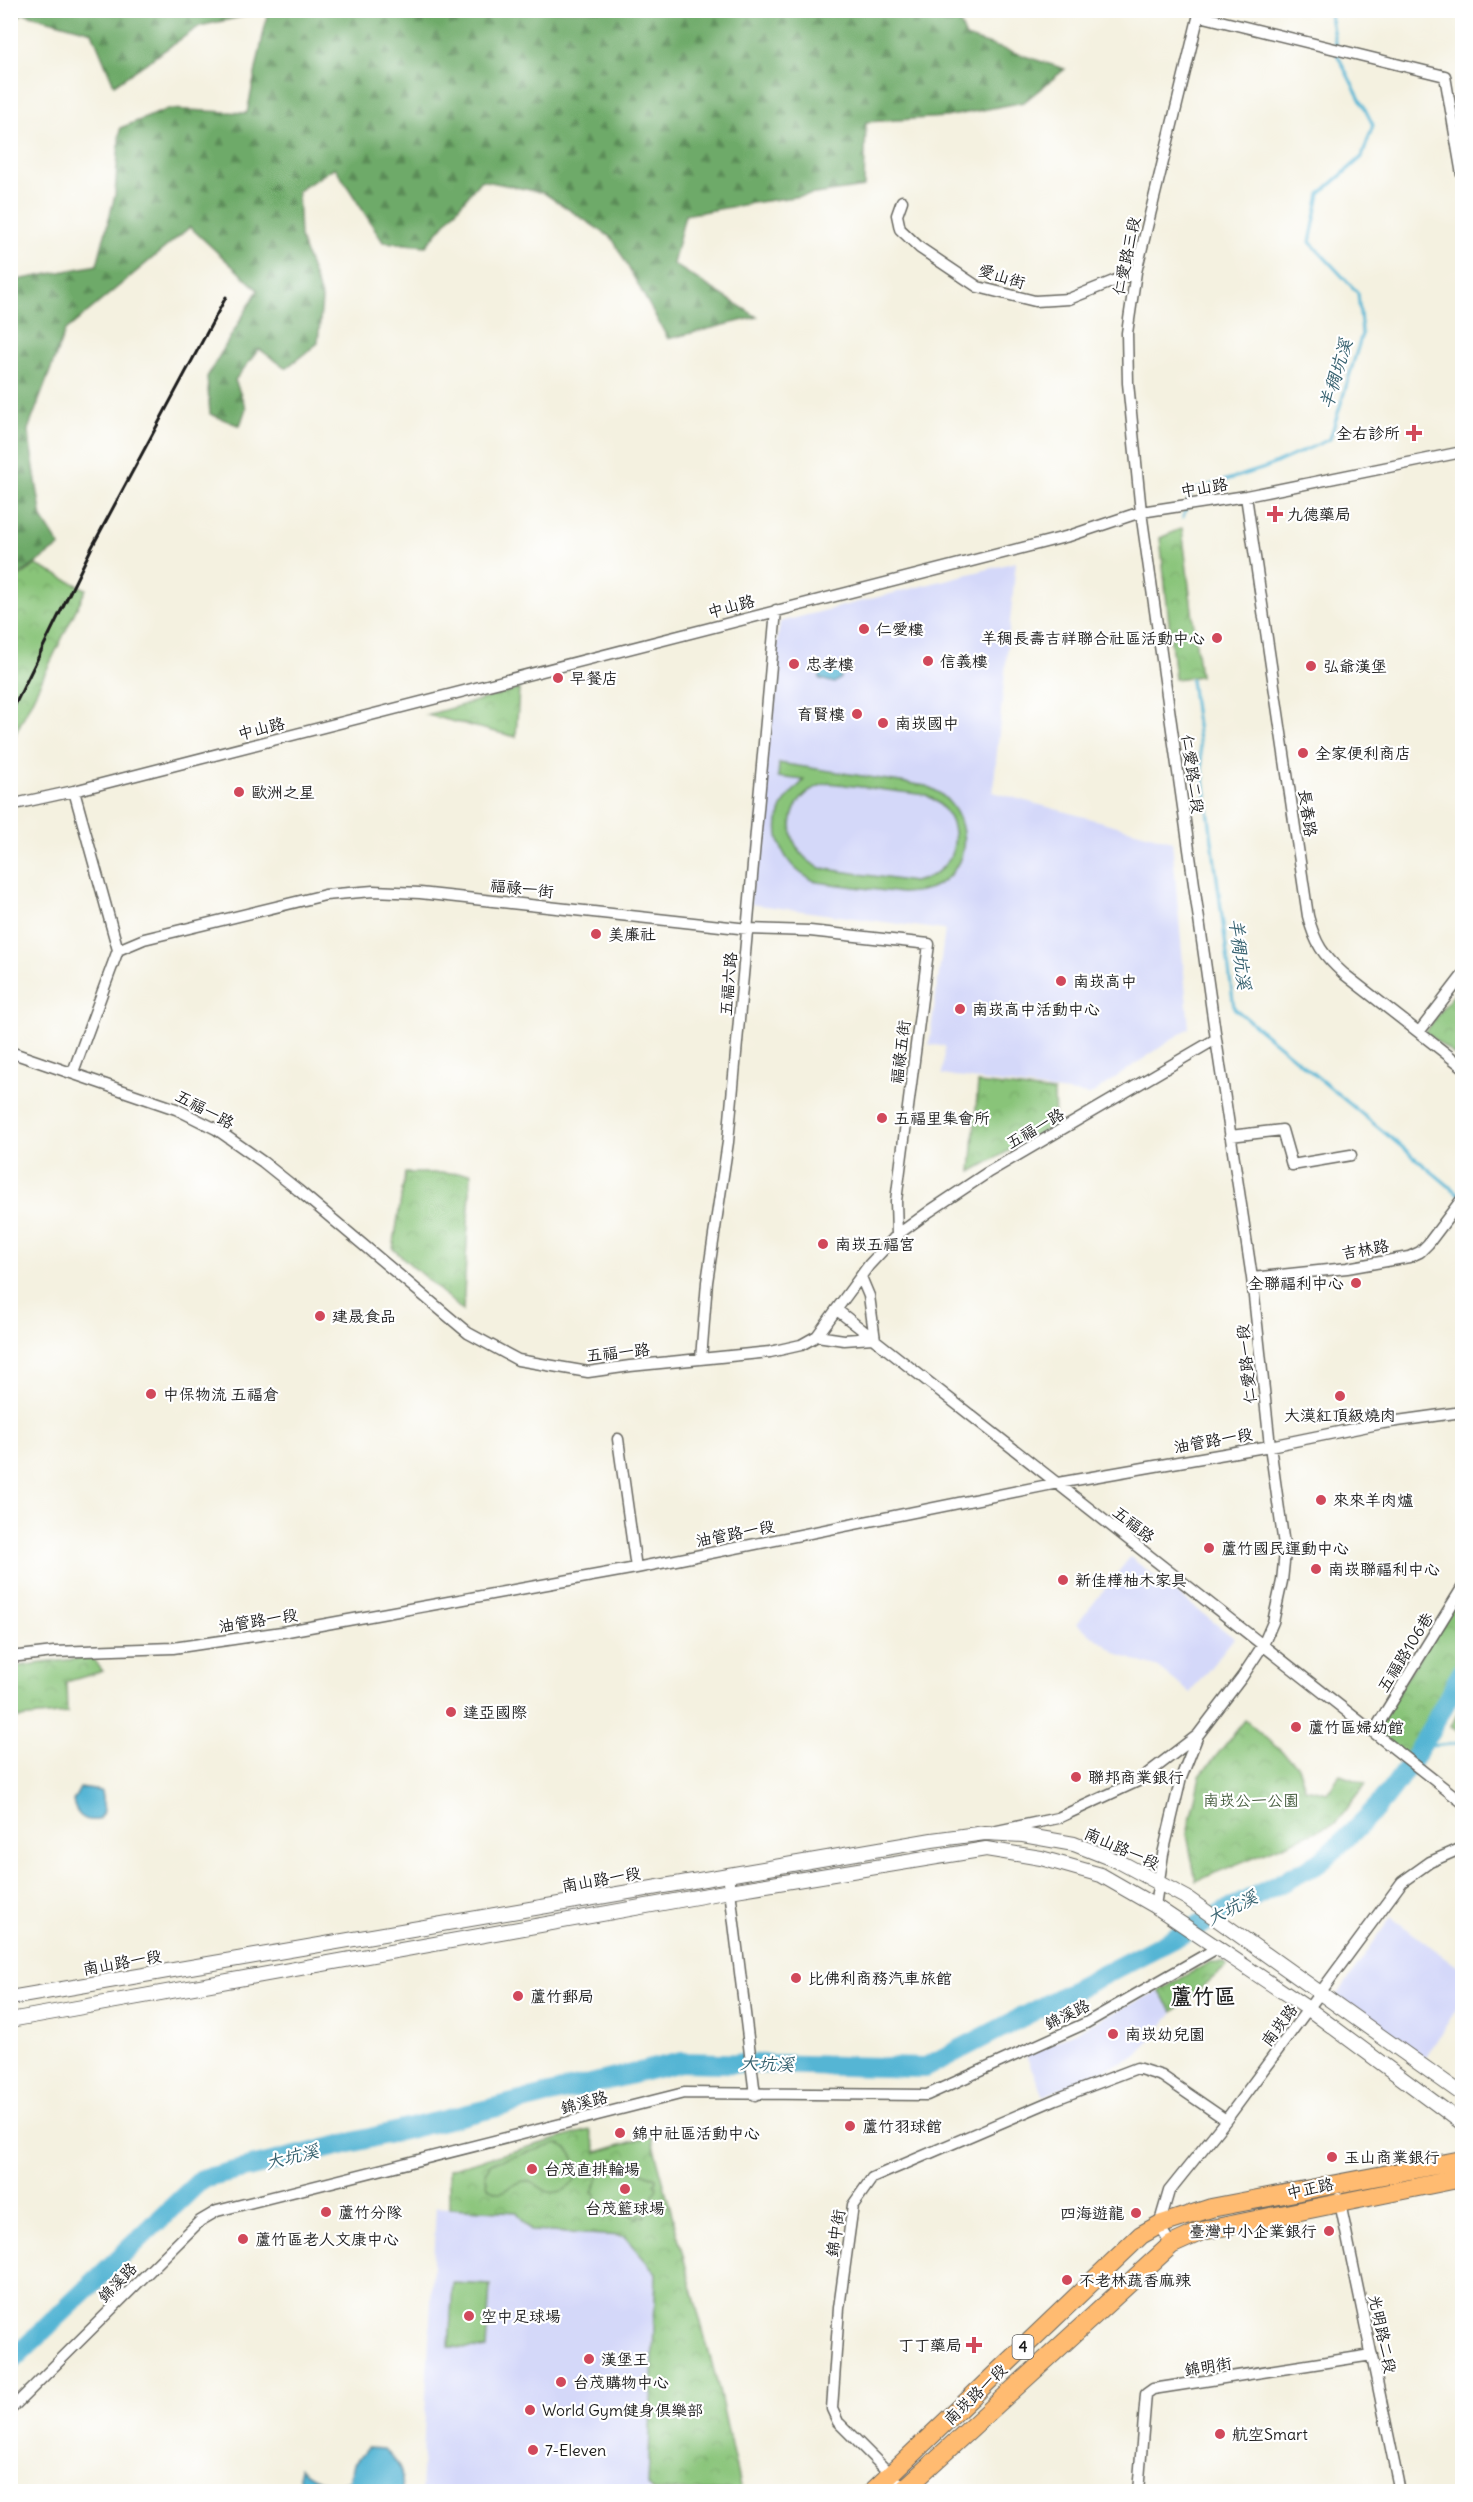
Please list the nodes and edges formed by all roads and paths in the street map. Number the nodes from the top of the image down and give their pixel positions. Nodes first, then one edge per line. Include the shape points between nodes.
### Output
1 (1200, 13) edge
2 (1462, 175) edge
3 (902, 201) dead end
4 (1136, 272) junction
5 (1462, 452) edge
6 (1246, 496) junction
7 (1141, 512) junction
8 (776, 610) junction
9 (74, 791) junction
10 (10, 805) edge
11 (748, 929) junction
12 (929, 944) joint
13 (118, 950) junction
14 (1462, 976) edge
15 (1419, 1032) junction
16 (1216, 1039) junction
17 (10, 1052) edge
18 (1462, 1066) edge
19 (73, 1072) junction
20 (1230, 1136) junction
21 (1351, 1155) dead end
22 (1460, 1201) edge
23 (897, 1236) junction
24 (861, 1277) junction
25 (1252, 1278) junction
26 (837, 1310) junction
27 (817, 1336) junction
28 (874, 1339) junction
29 (701, 1359) junction
30 (1462, 1412) edge
31 (618, 1439) dead end
32 (1270, 1446) junction
33 (1058, 1483) junction
34 (636, 1568) junction
35 (1462, 1588) edge
36 (1263, 1645) junction
37 (10, 1657) edge
38 (1374, 1731) junction
39 (1198, 1735) junction
40 (1462, 1802) edge
41 (985, 1833) junction
42 (1462, 1848) edge
43 (728, 1874) junction
44 (1160, 1883) junction
45 (730, 1891) junction
46 (1155, 1906) junction
47 (470, 1919) junction
48 (473, 1937) junction
49 (1214, 1944) junction
50 (1321, 1994) junction
51 (10, 1998) edge
52 (1310, 2010) junction
53 (10, 2020) edge
54 (1462, 2094) edge
55 (755, 2095) junction
56 (1226, 2120) junction
57 (1462, 2122) edge
58 (1462, 2160) edge
59 (1462, 2178) edge
60 (1336, 2182) junction
61 (1340, 2202) junction
62 (1159, 2226) junction
63 (1171, 2245) junction
64 (1372, 2355) junction
65 (10, 2409) edge
66 (891, 2474) junction
67 (904, 2490) edge
68 (872, 2492) edge
69 (1138, 2492) edge
70 (1400, 2492) edge

1 - 2 street via 1445,76
1 - 4 street, 仁愛路三段
3 - 4 street, 愛山街 via 897,215 900,229 920,248 978,287 1035,301 1069,299
4 - 7 street, 仁愛路三段 via 1127,357
5 - 6 street, 中山路
6 - 7 street, 中山路
6 - 15 street, 長春路 via 1314,939 1326,958 1344,974
7 - 8 street, 中山路 via 1069,536
7 - 16 street, 仁愛路二段
8 - 9 street, 中山路
8 - 11 street, 五福六路
9 - 10 street, 中山路
9 - 13 street
11 - 12 street, 福祿一街 via 810,931
11 - 13 street, 福祿一街 via 502,901 373,891 325,895 144,939
11 - 29 street, 五福六路 via 728,1142 707,1282
12 - 23 street, 福祿五街 via 896,1200
13 - 19 street
14 - 15 street
15 - 18 street, 長春路
16 - 20 street, 仁愛路一段
16 - 23 street, 五福一路 via 987,1173
17 - 19 street, 五福一路
19 - 29 street, 五福一路 via 176,1108 216,1129 281,1176 454,1324 518,1360 588,1372
20 - 21 street via 1282,1130 1292,1165
20 - 25 street, 仁愛路一段
22 - 25 street, 吉林路 via 1428,1244 1409,1257
23 - 24 street, 五福一路
24 - 26 street, 五福一路
24 - 28 street
25 - 32 street, 仁愛路一段
26 - 27 street, 五福一路
26 - 28 street, 五福路
27 - 28 street
27 - 29 street, 五福一路 via 801,1345 770,1352
28 - 33 street, 五福路
30 - 32 street, 油管路一段
31 - 34 street
32 - 33 street, 油管路一段
32 - 36 street, 仁愛路一段 via 1285,1552 1274,1622
33 - 34 street, 油管路一段
33 - 36 street, 五福路
34 - 37 street, 油管路一段 via 217,1642
35 - 38 street, 五福路106巷
36 - 38 street, 五福路
36 - 39 street, 仁愛路一段
38 - 40 street, 五福路
39 - 41 street, 仁愛路一段 via 1138,1781 1058,1818
39 - 44 street, 仁愛路一段 via 1181,1778
41 - 43 street, 南山路一段
41 - 44 street, 南山路一段 via 1074,1844
42 - 50 street, 南崁路 via 1430,1862 1402,1882
43 - 45 street
43 - 47 street, 南山路一段
44 - 46 street, 仁愛路一段
44 - 50 street, 南山路一段 via 1231,1928
45 - 46 street, 南山路一段 via 986,1849 1041,1858 1101,1875
45 - 48 street, 南山路一段
45 - 55 street
46 - 49 street, 南山路一段
47 - 48 street
47 - 51 street, 南山路一段
48 - 53 street, 南山路一段
49 - 52 street
49 - 55 street, 錦溪路 via 1086,2023 927,2096
50 - 52 street, 南崁路
50 - 54 street
52 - 56 street, 南崁路
52 - 57 street
55 - 65 street, 錦溪路 via 684,2093 660,2098 217,2211 200,2221
56 - 62 street, 南崁路 via 1169,2191
56 - 66 street, 錦中街 via 1162,2076 1137,2068 872,2178 853,2205 839,2308 832,2409 838,2422
58 - 60 main road, 中正路 / 4
59 - 61 main road, 中正路 / 4
60 - 61 street, 光明路二段
60 - 62 main road, 中正路 / 4 via 1211,2208
61 - 63 main road, 中正路 / 4 via 1202,2231
61 - 64 street, 光明路二段
62 - 63 street
62 - 66 main road, 南崁路一段 / 4 via 1141,2235
63 - 67 main road, 南崁路一段 / 4
64 - 69 street, 錦明街 via 1146,2394
64 - 70 street, 光明路二段
66 - 67 street, 錦中街
66 - 68 main road, 南崁路一段 / 4

